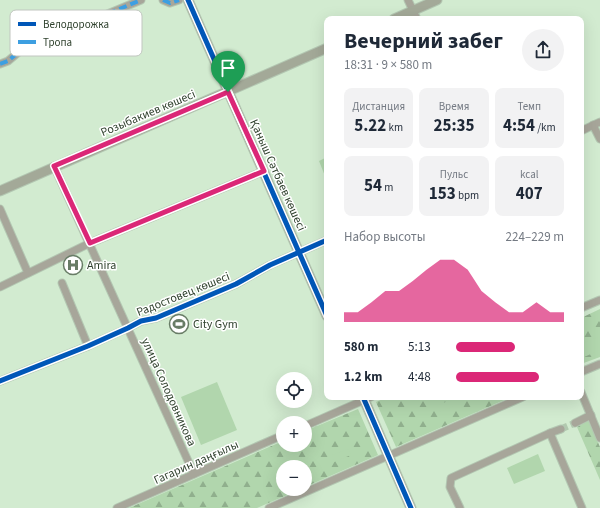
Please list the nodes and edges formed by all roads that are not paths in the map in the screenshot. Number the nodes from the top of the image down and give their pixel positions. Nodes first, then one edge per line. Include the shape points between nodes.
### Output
1 (141, 0) edge
2 (163, 0) edge
3 (179, 0) edge
4 (188, 0) edge
5 (408, 0) edge
6 (438, 0) edge
7 (117, 10) edge
8 (415, 15) edge
9 (324, 49) edge
10 (14, 56) edge
11 (0, 64) edge
12 (228, 92) junction
13 (597, 124) edge
14 (584, 129) edge
15 (600, 139) edge
16 (54, 166) junction
17 (264, 171) junction
18 (0, 190) edge
19 (0, 209) edge
20 (324, 241) edge
21 (90, 243) junction
22 (299, 252) junction
23 (28, 273) junction
24 (62, 283) dead end
25 (0, 286) edge
26 (600, 300) edge
27 (584, 307) edge
28 (324, 309) edge
29 (128, 328) junction
30 (88, 346) junction
31 (600, 364) edge
32 (584, 371) edge
33 (0, 381) edge
34 (584, 399) edge
35 (362, 400) edge
36 (367, 400) edge
37 (516, 400) edge
38 (591, 415) junction
39 (312, 423) edge
40 (575, 423) tunnel mouth
41 (597, 423) edge
42 (561, 429) tunnel mouth
43 (550, 433) junction
44 (276, 438) edge
45 (600, 438) edge
46 (388, 456) junction
47 (194, 474) junction
48 (117, 508) edge
49 (269, 508) edge
50 (411, 508) edge
51 (460, 508) edge
52 (582, 508) edge

1 - 7 street
2 - 3 street via 170,4
4 - 12 main road, Қаныш Сәтбаев көшесі
5 - 8 street
6 - 8 main road
9 - 12 main road, Розыбакиев көшесі
10 - 11 street
12 - 16 main road, Розыбакиев көшесі
12 - 17 main road, Қаныш Сәтбаев көшесі
13 - 14 street
13 - 15 street
16 - 18 main road, Розыбакиев көшесі
16 - 21 street, улица Солодовникова
17 - 21 street
17 - 22 main road, Қаныш Сәтбаев көшесі
19 - 23 street
20 - 22 street, Радостовец көшесі
21 - 23 street
21 - 29 street, улица Солодовникова
22 - 28 main road, Қаныш Сәтбаев көшесі
22 - 29 street, Радостовец көшесі via 236,284
23 - 25 street
24 - 30 street
26 - 27 street
29 - 30 street, Радостовец көшесі
29 - 47 street, улица Солодовникова
30 - 33 street, Радостовец көшесі
31 - 32 street
34 - 38 street
35 - 39 street
36 - 46 main road
37 - 46 street
38 - 40 street
38 - 41 street
41 - 45 street
42 - 43 street
43 - 51 street via 451,478 450,487
43 - 52 street
44 - 47 street, Гагарин даңғылы
46 - 49 street
46 - 50 main road
47 - 48 street, Гагарин даңғылы

